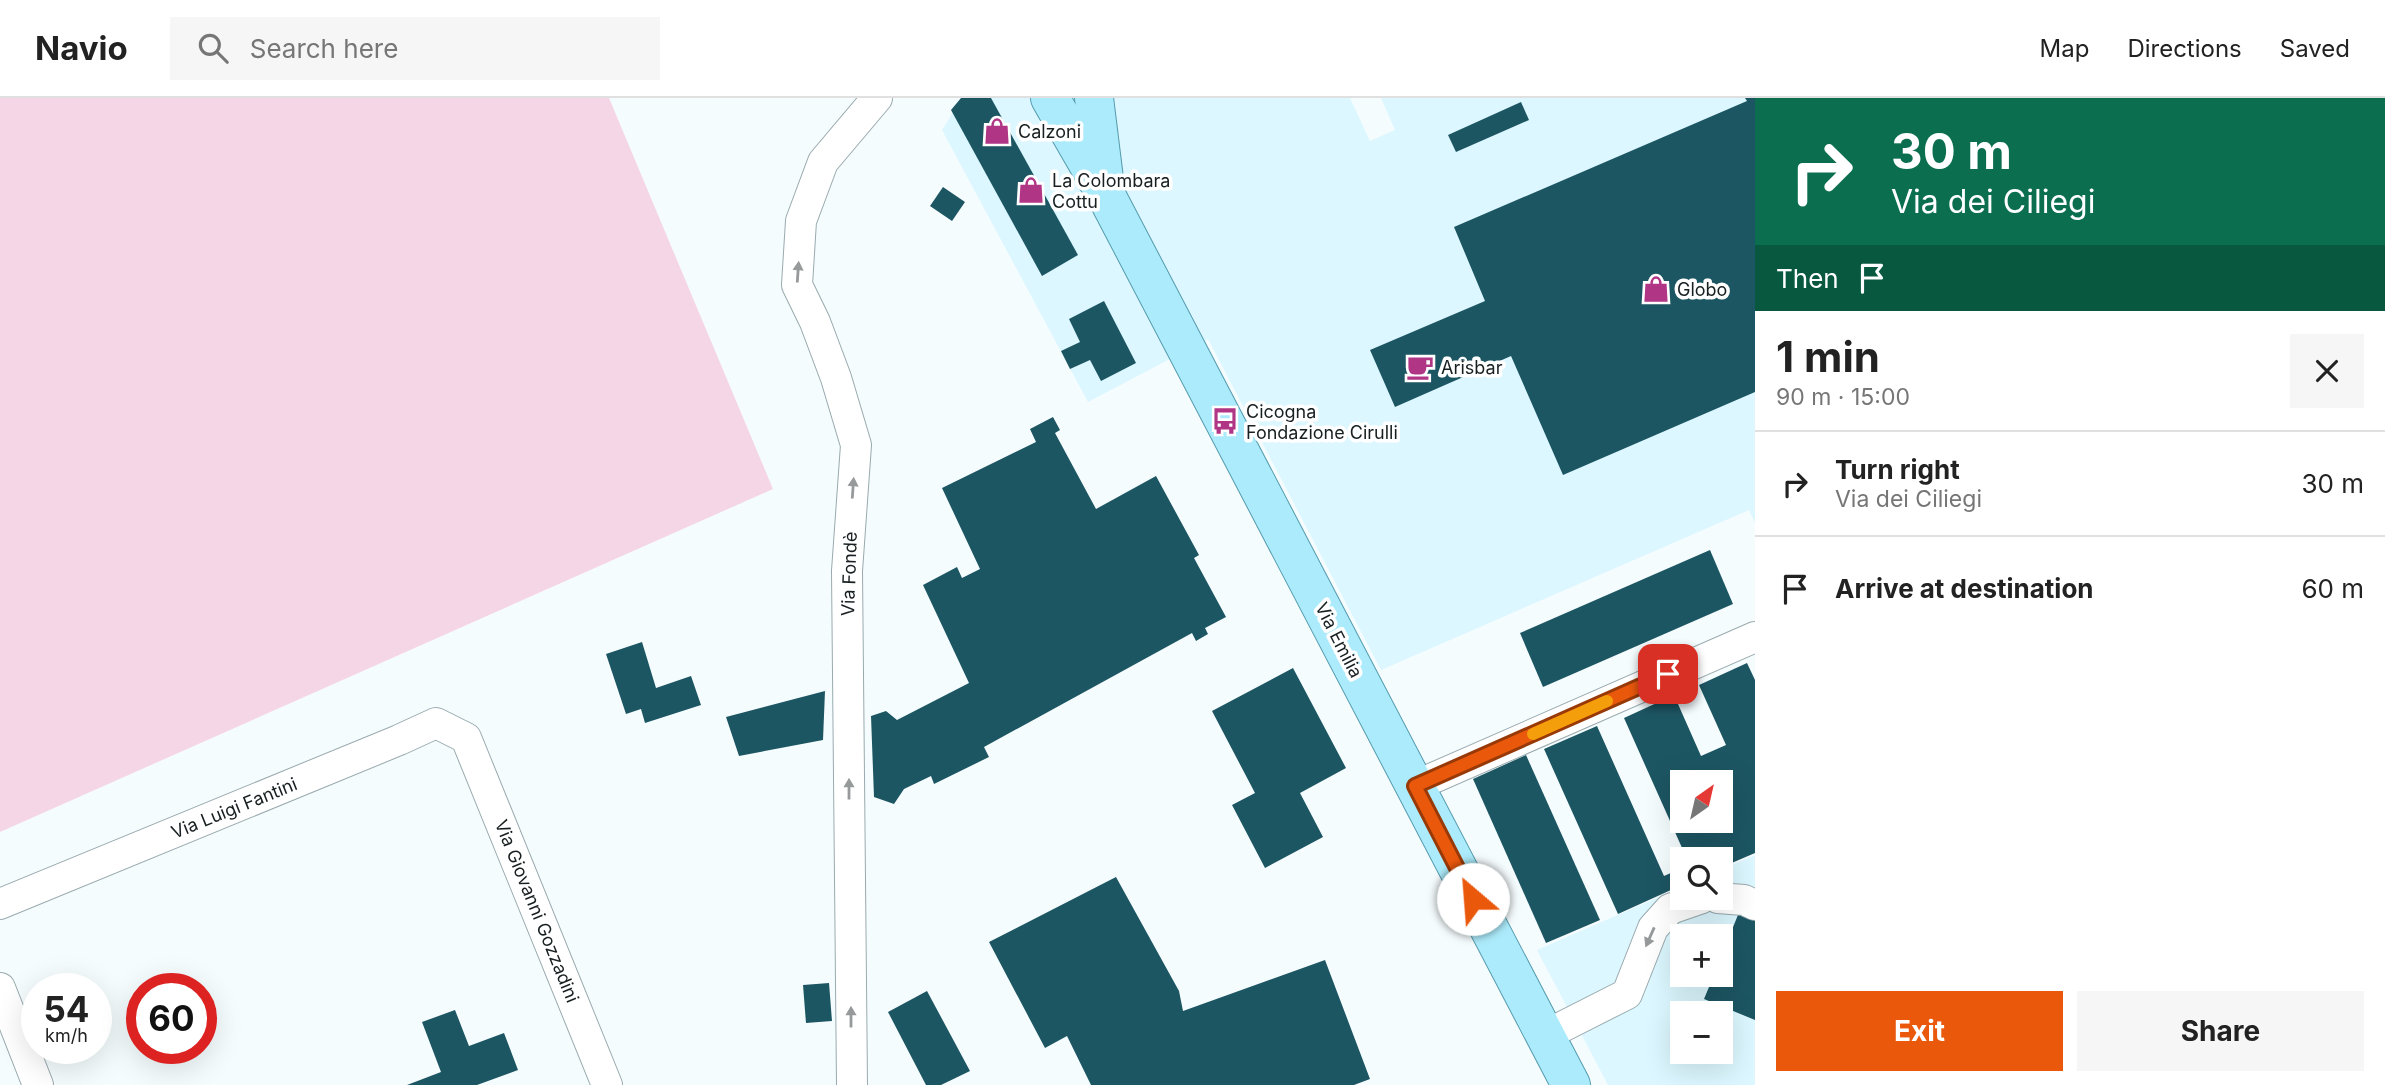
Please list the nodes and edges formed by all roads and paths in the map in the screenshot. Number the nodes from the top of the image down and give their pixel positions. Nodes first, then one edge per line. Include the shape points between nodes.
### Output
1 (877, 98) edge
2 (1050, 98) edge
3 (1094, 98) edge
4 (1106, 195) junction
5 (1755, 637) edge
6 (466, 738) joint
7 (1415, 786) junction
8 (1733, 899) edge
9 (0, 904) edge
10 (1755, 905) edge
11 (1670, 909) edge
12 (0, 988) edge
13 (1544, 1036) junction
14 (38, 1085) edge
15 (607, 1085) edge
16 (852, 1085) edge
17 (1572, 1085) edge

16 -> 1 street, Via Fondè via 847,571 856,445 836,378 797,285 802,220 823,162
2 - 4 main road, Via Emilia
3 - 4 main road, Via Emilia
4 - 7 main road, Via Emilia
5 - 7 street
6 - 9 street, Via Luigi Fantini via 436,723
6 - 15 street, Via Giovanni Gozzadini
7 - 13 main road, Via Emilia
8 - 10 street
11 -> 13 street via 1653,928 1627,994
12 - 14 street
13 - 17 main road, Via Emilia

